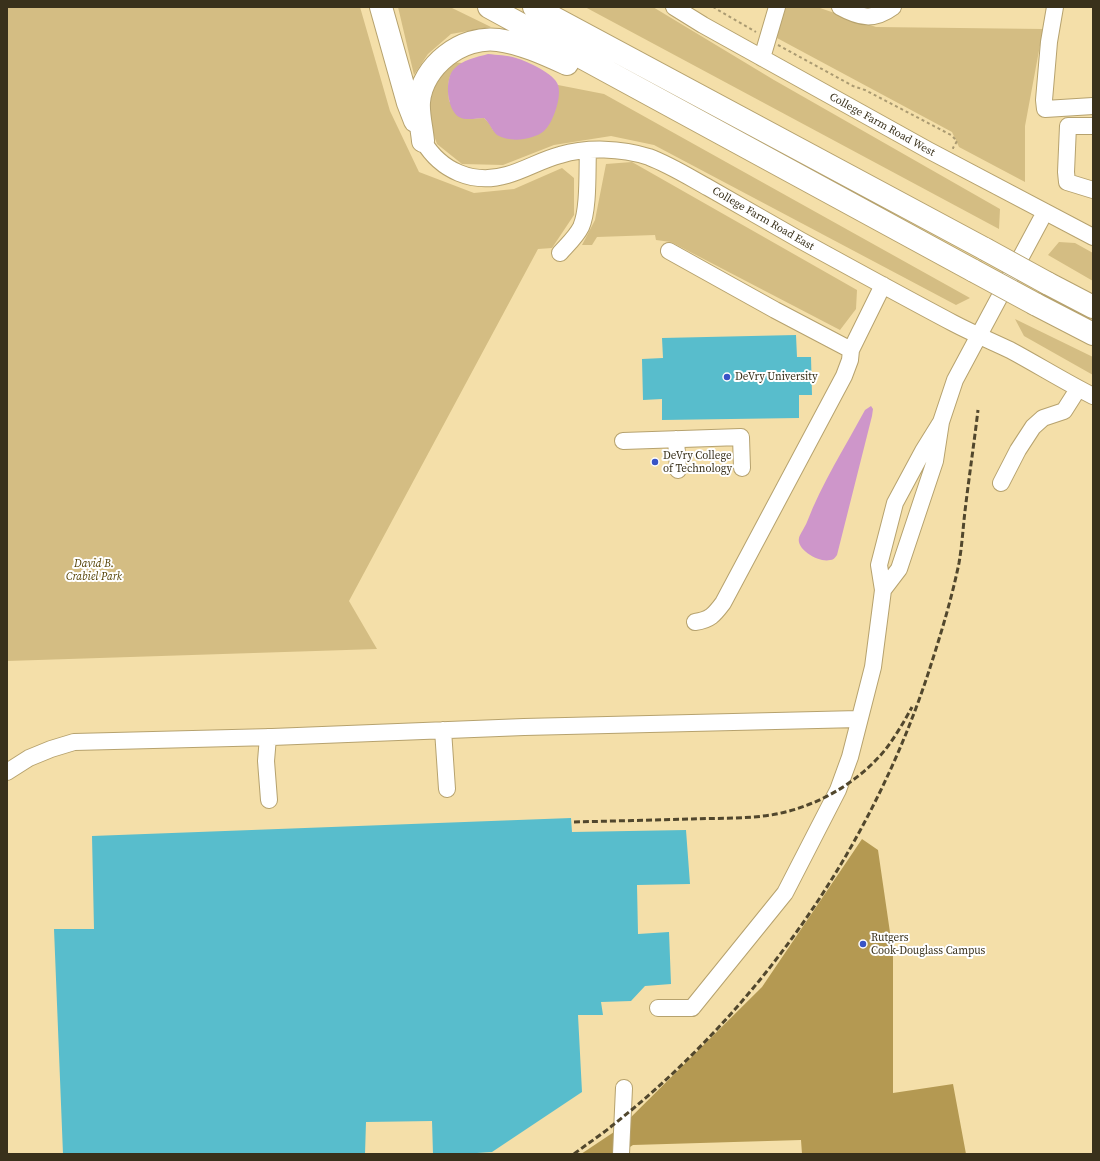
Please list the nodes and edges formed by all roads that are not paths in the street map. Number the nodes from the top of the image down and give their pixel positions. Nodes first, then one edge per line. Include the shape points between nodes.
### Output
1 (381, 7) edge
2 (488, 7) edge
3 (534, 7) edge
4 (674, 7) edge
5 (777, 7) edge
6 (840, 7) edge
7 (893, 7) edge
8 (1055, 7) edge
9 (762, 58) junction
10 (1093, 106) edge
11 (1093, 126) edge
12 (715, 130) junction
13 (423, 141) junction
14 (588, 150) junction
15 (1093, 190) edge
16 (1045, 212) junction
17 (1093, 237) edge
18 (669, 251) dead end
19 (560, 253) dead end
20 (883, 285) junction
21 (1093, 307) edge
22 (1093, 334) edge
23 (979, 336) junction
24 (851, 350) junction
25 (1078, 389) junction
26 (1093, 396) edge
27 (941, 422) junction
28 (676, 439) junction
29 (623, 441) dead end
30 (742, 468) dead end
31 (678, 470) dead end
32 (1001, 483) dead end
33 (883, 590) junction
34 (695, 622) dead end
35 (859, 719) junction
36 (443, 730) junction
37 (268, 737) junction
38 (7, 772) edge
39 (447, 789) dead end
40 (269, 800) dead end
41 (658, 1008) dead end
42 (624, 1088) dead end
43 (621, 1154) edge

1 - 13 highway via 408,103
2 - 12 highway
3 - 21 highway, bridge
4 - 9 street, College Farm Road West
5 - 9 street
6 - 7 street via 868,17 879,16
8 - 10 street via 1045,109
9 - 16 street, College Farm Road West
11 - 15 street via 1068,126 1066,172 1067,182
12 - 13 highway via 628,96 552,57 496,40 478,41 461,47 434,67 423,87 419,103
12 - 22 highway, bridge
13 - 14 street, College Farm Road East via 434,156 447,167 463,175 481,178 508,175 560,155
14 - 19 street via 583,220 578,232
14 - 20 street, College Farm Road East via 624,151 659,161
16 - 17 street, College Farm Road West
16 - 23 street
18 - 24 street
20 - 23 street, College Farm Road East
20 - 24 street
23 - 25 street, College Farm Road East via 1010,350
23 - 27 street via 955,380
24 - 34 street via 844,376 724,603 705,621
25 - 26 street, College Farm Road East
25 - 32 street via 1064,411 1043,418 1032,427
27 - 33 street via 934,461 899,569
27 - 33 street via 895,503 879,565
28 - 29 street
28 - 30 street via 741,437
28 - 31 street
33 - 35 street via 873,667
35 - 36 street
35 - 41 street via 850,757 838,790 786,893 692,1008
36 - 37 street
36 - 39 street
37 - 38 street via 74,742 29,758
37 - 40 street via 266,761
42 - 43 street

